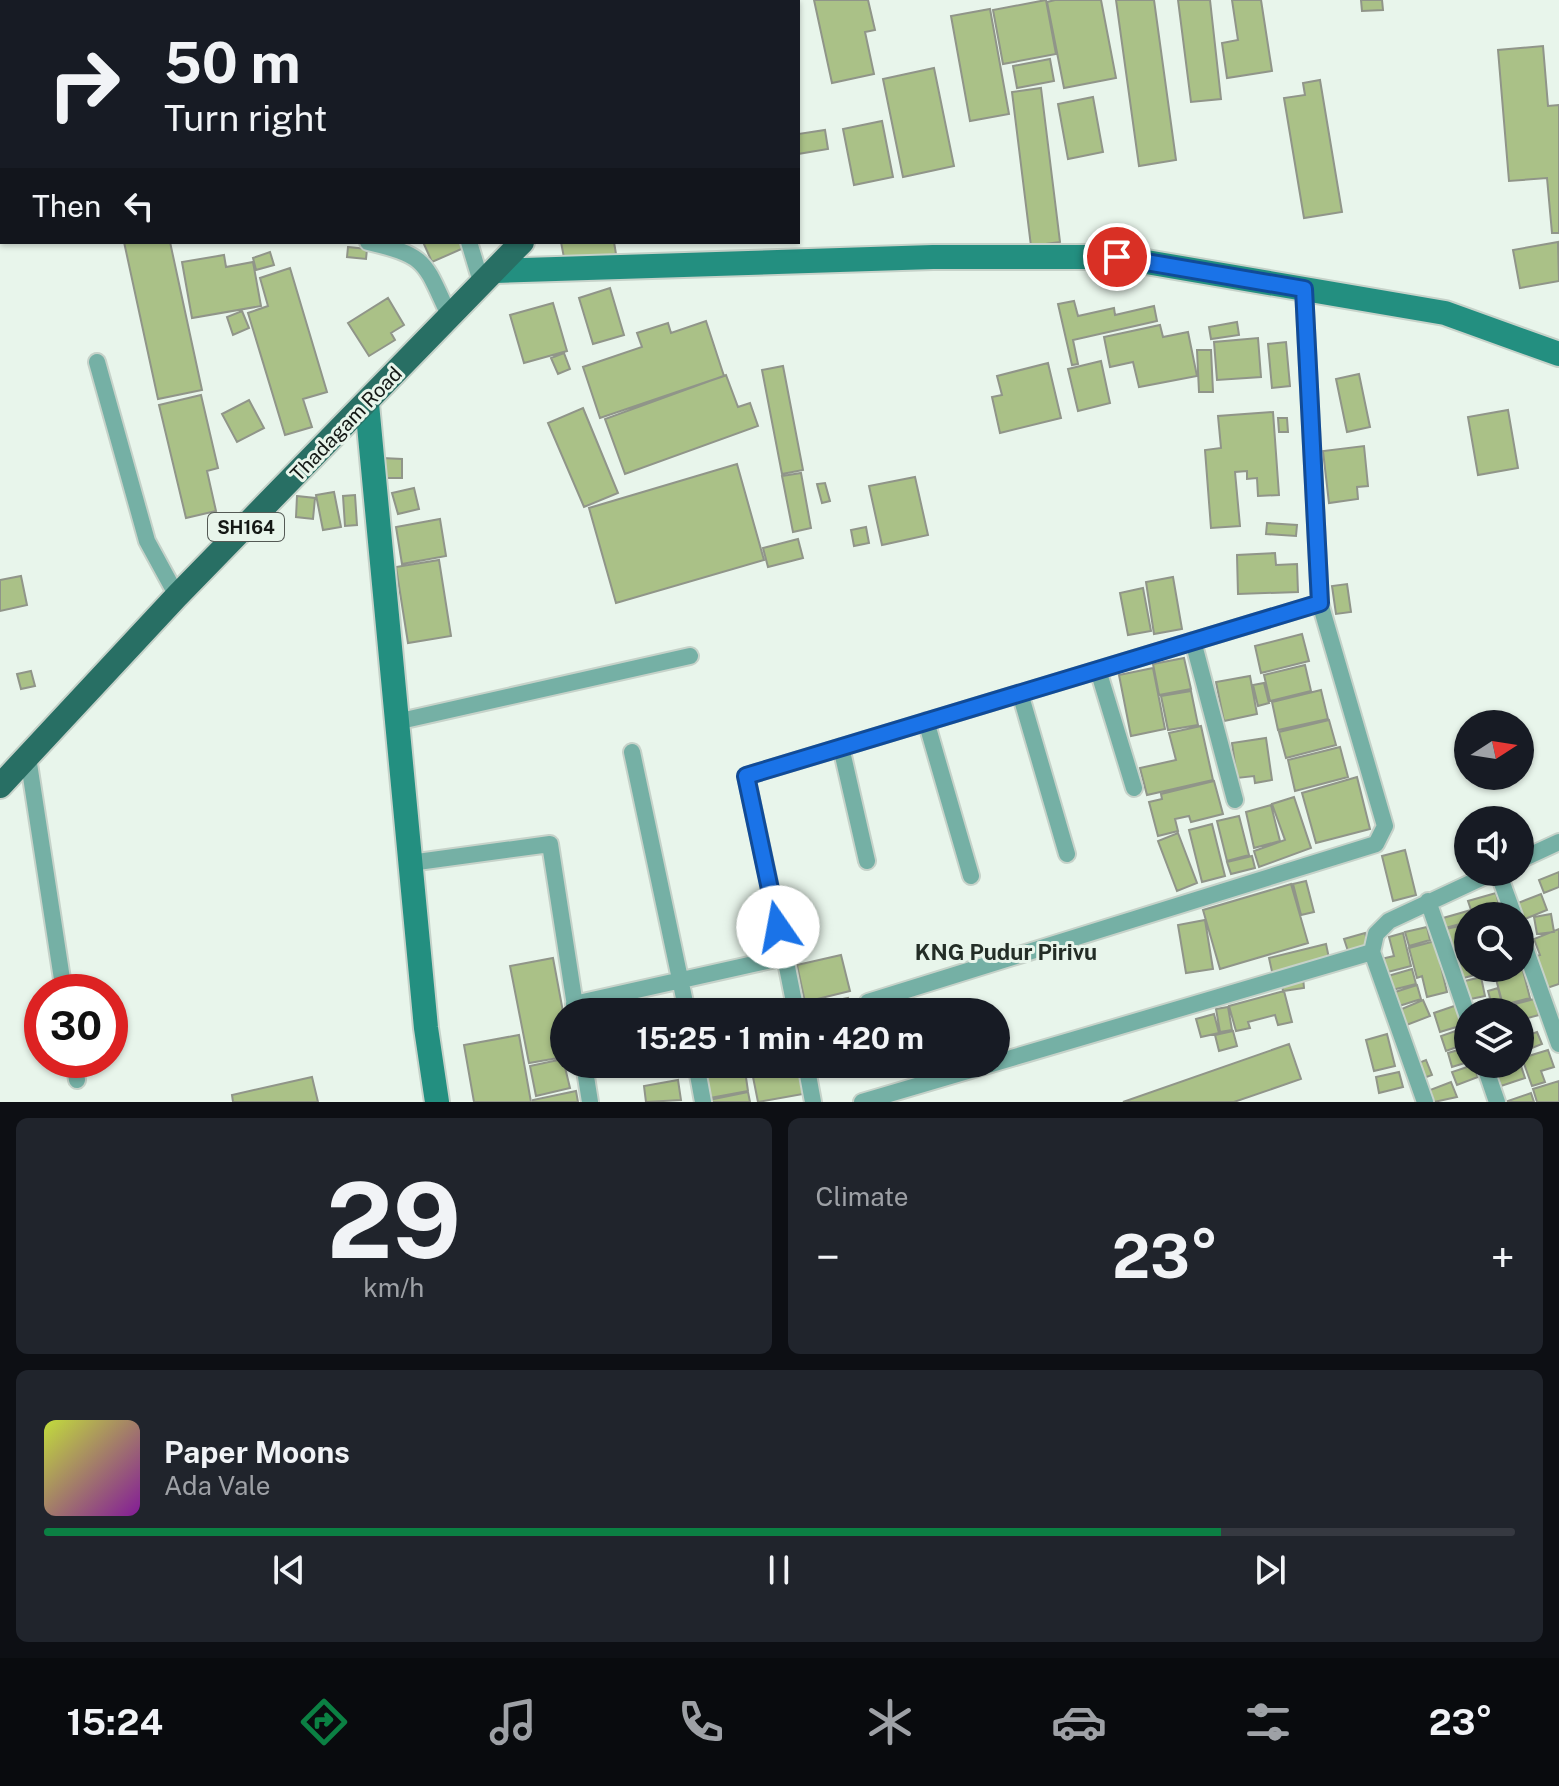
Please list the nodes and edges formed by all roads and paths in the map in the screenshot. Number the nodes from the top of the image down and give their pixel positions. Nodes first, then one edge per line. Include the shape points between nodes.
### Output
1 (377, 244) edge
2 (470, 244) edge
3 (520, 244) edge
4 (489, 278) junction
5 (1304, 289) junction
6 (449, 315) junction
7 (1559, 354) edge
8 (97, 362) dead end
9 (367, 404) junction
10 (177, 596) junction
11 (1320, 603) junction
12 (1193, 641) junction
13 (690, 656) dead end
14 (1098, 670) junction
15 (1020, 693) junction
16 (926, 721) junction
17 (396, 722) junction
18 (841, 747) junction
19 (632, 752) dead end
20 (28, 757) junction
21 (0, 786) edge
22 (1134, 788) dead end
23 (1235, 800) dead end
24 (1559, 842) edge
25 (1067, 854) dead end
26 (1534, 854) edge
27 (867, 861) dead end
28 (410, 863) junction
29 (971, 876) dead end
30 (1463, 886) edge
31 (1428, 901) junction
32 (1372, 952) junction
33 (785, 957) junction
34 (1534, 973) edge
35 (61, 974) edge
36 (681, 980) junction
37 (573, 998) edge
38 (613, 998) edge
39 (684, 998) edge
40 (793, 998) edge
41 (881, 998) edge
42 (1461, 998) edge
43 (1559, 1044) edge
44 (586, 1078) edge
45 (699, 1078) edge
46 (809, 1078) edge
47 (1489, 1078) edge
48 (437, 1102) edge
49 (590, 1102) edge
50 (703, 1102) edge
51 (813, 1102) edge
52 (862, 1102) edge
53 (1425, 1102) edge
54 (1497, 1102) edge

1 - 6 street via 423,261
2 - 4 street
3 - 4 main road, SH164
4 - 5 main road via 933,257 1117,257
4 - 6 main road, Thadagam Road / SH164
5 - 7 main road via 1445,313
5 - 11 street
6 - 9 main road, Thadagam Road / SH164
8 - 10 street via 147,541
9 - 10 main road, Thadagam Road / SH164
9 - 17 main road
10 - 20 main road, Thadagam Road / SH164
11 - 12 street
11 - 41 street via 1385,826 1376,844
12 - 14 street
12 - 23 street
13 - 17 street
14 - 15 street
14 - 22 street
15 - 16 street
15 - 25 street
16 - 18 street
16 - 29 street
17 - 28 main road
18 - 27 street
18 - 33 street via 746,776
19 - 36 street
20 - 21 main road, Thadagam Road / SH164
20 - 35 street
24 - 26 street
28 - 37 street via 550,844
28 - 48 main road
30 - 31 street
31 - 32 street via 1389,921 1376,934
31 - 42 street
32 - 52 street
32 - 53 street
33 - 36 street
33 - 40 street
34 - 43 street
36 - 38 street
36 - 39 street
44 - 49 street
45 - 50 street
46 - 51 street
47 - 54 street

